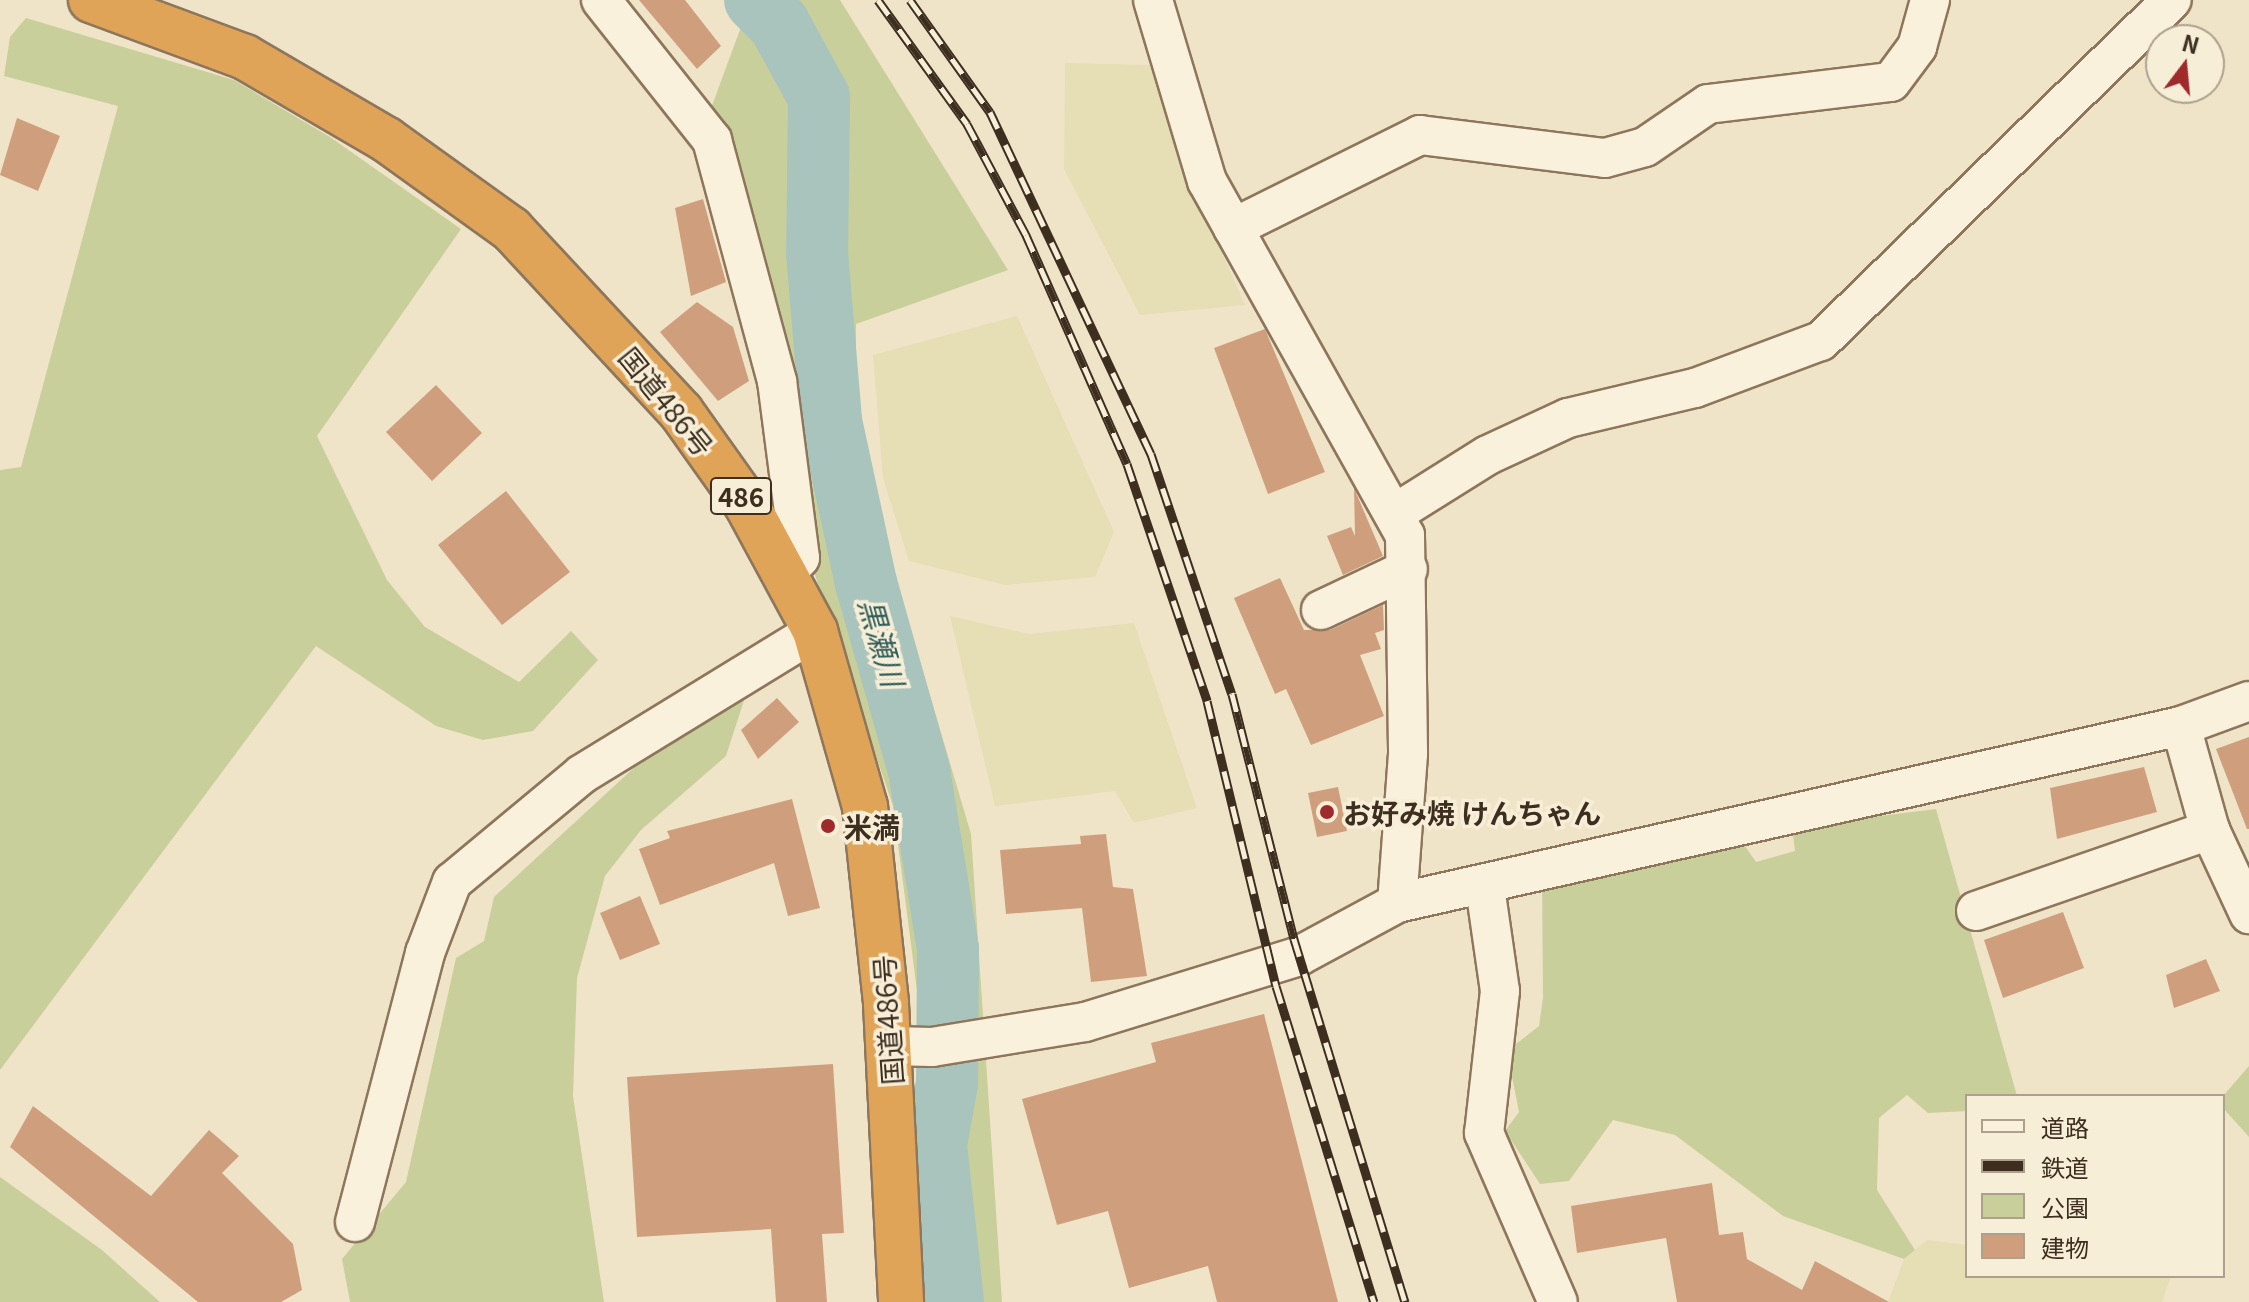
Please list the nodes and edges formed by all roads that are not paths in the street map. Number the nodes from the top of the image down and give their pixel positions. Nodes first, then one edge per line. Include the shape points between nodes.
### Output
1 (91, 0) edge
2 (601, 0) edge
3 (1153, 0) edge
4 (1930, 0) edge
5 (2172, 0) edge
6 (1233, 228) junction
7 (1397, 512) junction
8 (1408, 569) junction
9 (785, 573) junction
10 (1321, 610) dead end
11 (815, 631) junction
12 (2249, 701) edge
13 (2181, 726) junction
14 (2210, 830) junction
15 (1485, 887) junction
16 (1397, 903) junction
17 (1976, 911) dead end
18 (2249, 914) edge
19 (889, 1046) junction
20 (355, 1222) dead end
21 (901, 1302) edge
22 (1558, 1302) edge

1 - 9 highway, 国道486号 / 486 via 245,57 387,140 511,229 681,412
2 - 9 street via 712,140 777,381 800,558
3 - 6 street via 1207,181
4 - 6 street via 1917,47 1891,82 1708,104 1645,147 1605,158 1420,135
5 - 7 street via 1821,341 1695,388 1568,418 1488,455
6 - 7 street
7 - 8 street
8 - 10 street
8 - 16 street
9 - 11 highway, 国道486号 / 486
11 - 19 highway, 国道486号 / 486 via 865,806
11 - 20 street via 582,774 452,882 425,953
12 - 13 street
13 - 14 street
13 - 15 street
14 - 17 street
14 - 18 street
15 - 16 street
15 - 22 street via 1500,991 1484,1133
16 - 19 street via 1299,956 1085,1022 932,1047
19 - 21 highway, 国道486号 / 486

